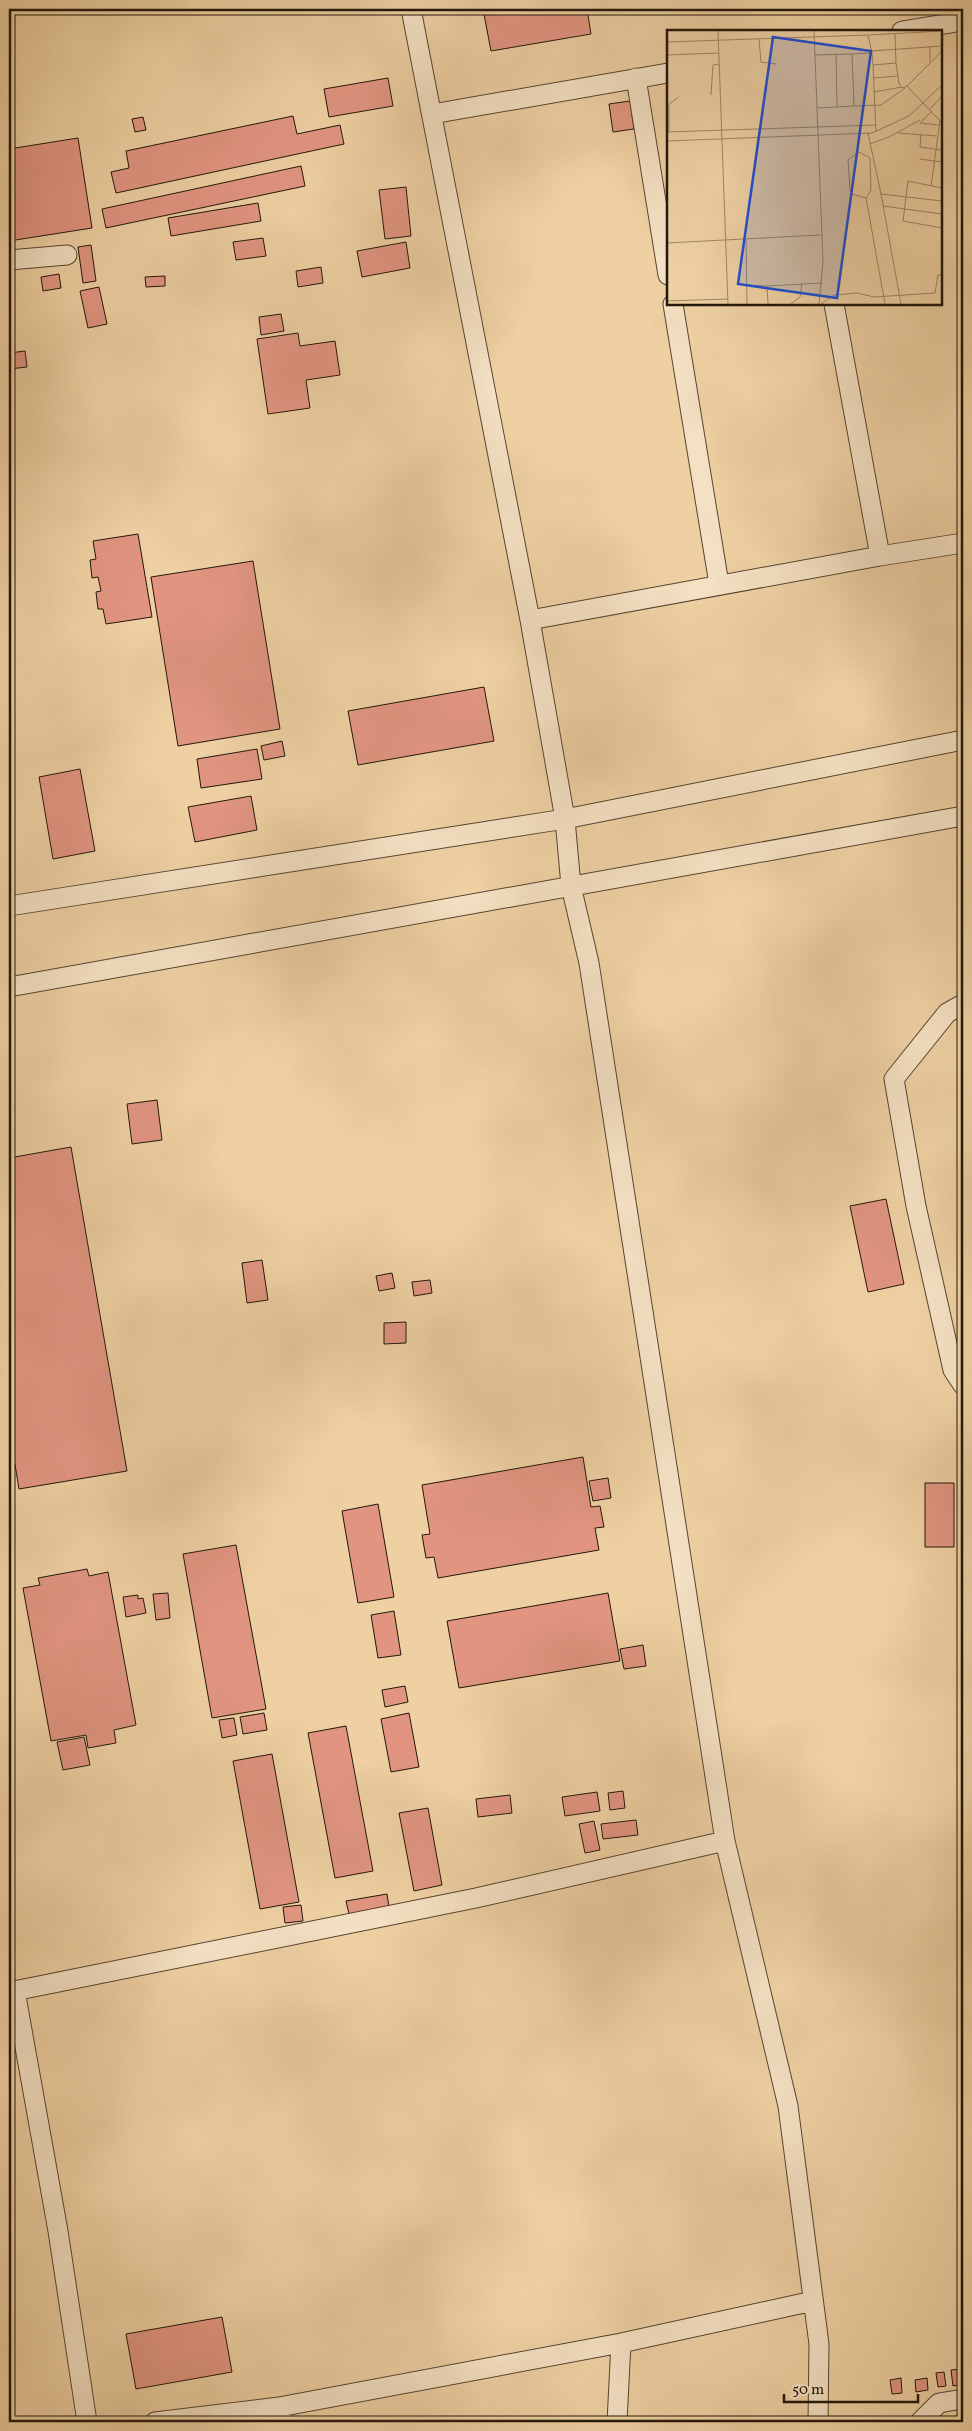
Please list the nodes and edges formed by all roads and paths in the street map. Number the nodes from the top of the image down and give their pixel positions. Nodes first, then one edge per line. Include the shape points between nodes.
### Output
1 (411, 9) edge
2 (963, 21) edge
3 (908, 30) edge
4 (667, 73) edge
5 (636, 78) junction
6 (432, 114) junction
7 (67, 255) dead end
8 (9, 260) edge
9 (667, 269) edge
10 (673, 305) edge
11 (834, 305) edge
12 (963, 543) edge
13 (880, 556) junction
14 (719, 584) junction
15 (530, 620) junction
16 (963, 740) edge
17 (963, 816) edge
18 (564, 819) junction
19 (570, 886) junction
20 (9, 906) edge
21 (9, 986) edge
22 (963, 1004) edge
23 (963, 1385) edge
24 (725, 1841) junction
25 (12, 1991) edge
26 (814, 2301) junction
27 (621, 2343) junction
28 (963, 2399) edge
29 (280, 2415) edge
30 (87, 2422) edge
31 (155, 2422) edge
32 (617, 2422) edge
33 (818, 2422) edge
34 (920, 2422) edge

1 - 6 street
2 - 3 street
4 - 5 street
5 - 6 street
5 - 9 street
6 - 15 street
7 - 8 street
10 - 14 street
11 - 13 street
12 - 13 street
13 - 14 street
14 - 15 street
15 - 18 street
16 - 18 street
17 - 19 street
18 - 19 street
18 - 20 street
19 - 21 street
19 - 24 street via 589,963
22 - 23 street via 947,1013 894,1079 916,1206 953,1370
24 - 25 street via 476,1898
24 - 26 street via 788,2106
25 - 30 street via 58,2231
26 - 27 street
26 - 33 street via 819,2344
27 - 29 street
27 - 32 street
28 - 34 street via 939,2403
29 - 31 street

